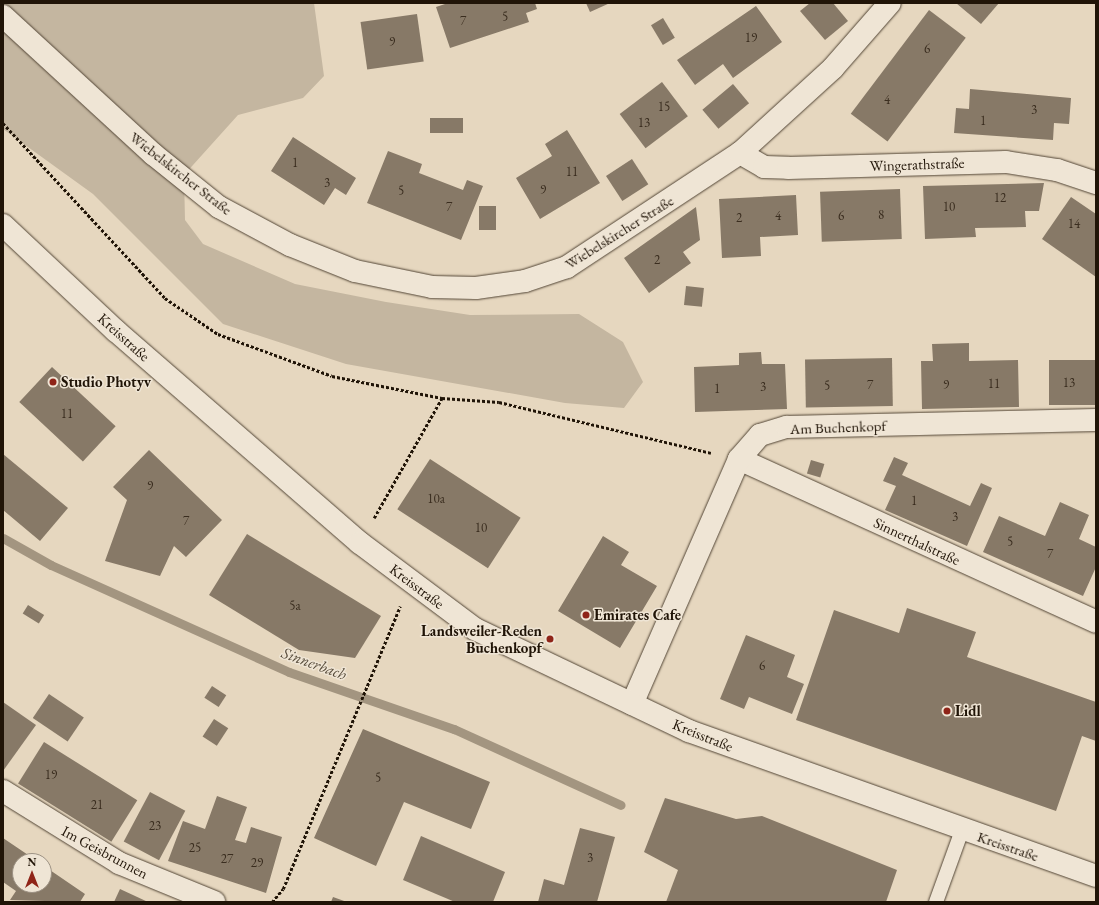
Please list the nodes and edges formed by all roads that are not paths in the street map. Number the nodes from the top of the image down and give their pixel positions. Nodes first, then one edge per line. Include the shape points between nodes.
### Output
1 (890, 3) edge
2 (3, 16) edge
3 (740, 153) junction
4 (1096, 183) edge
5 (3, 225) edge
6 (1096, 420) edge
7 (738, 459) junction
8 (1096, 622) edge
9 (632, 704) junction
10 (3, 791) edge
11 (962, 830) junction
12 (1096, 876) edge
13 (214, 902) edge
14 (936, 902) edge

1 - 3 street, Wiebelskircher Straße via 833,68
2 - 3 street, Wiebelskircher Straße via 153,154 219,206 290,245 355,271 432,287 476,288 525,280 567,267
3 - 4 street, Wingerathstraße via 764,167 788,168 1006,162 1058,170
5 - 9 street, Kreisstraße via 116,331 360,543 409,582 475,629
6 - 7 street, Am Buchenkopf via 787,427 760,435
7 - 8 street, Sinnerthalstraße
7 - 9 street, Am Buchenkopf
9 - 11 street, Kreisstraße via 689,731
10 - 13 street, Im Geisbrunnen via 119,863
11 - 12 street, Kreisstraße
11 - 14 lane

